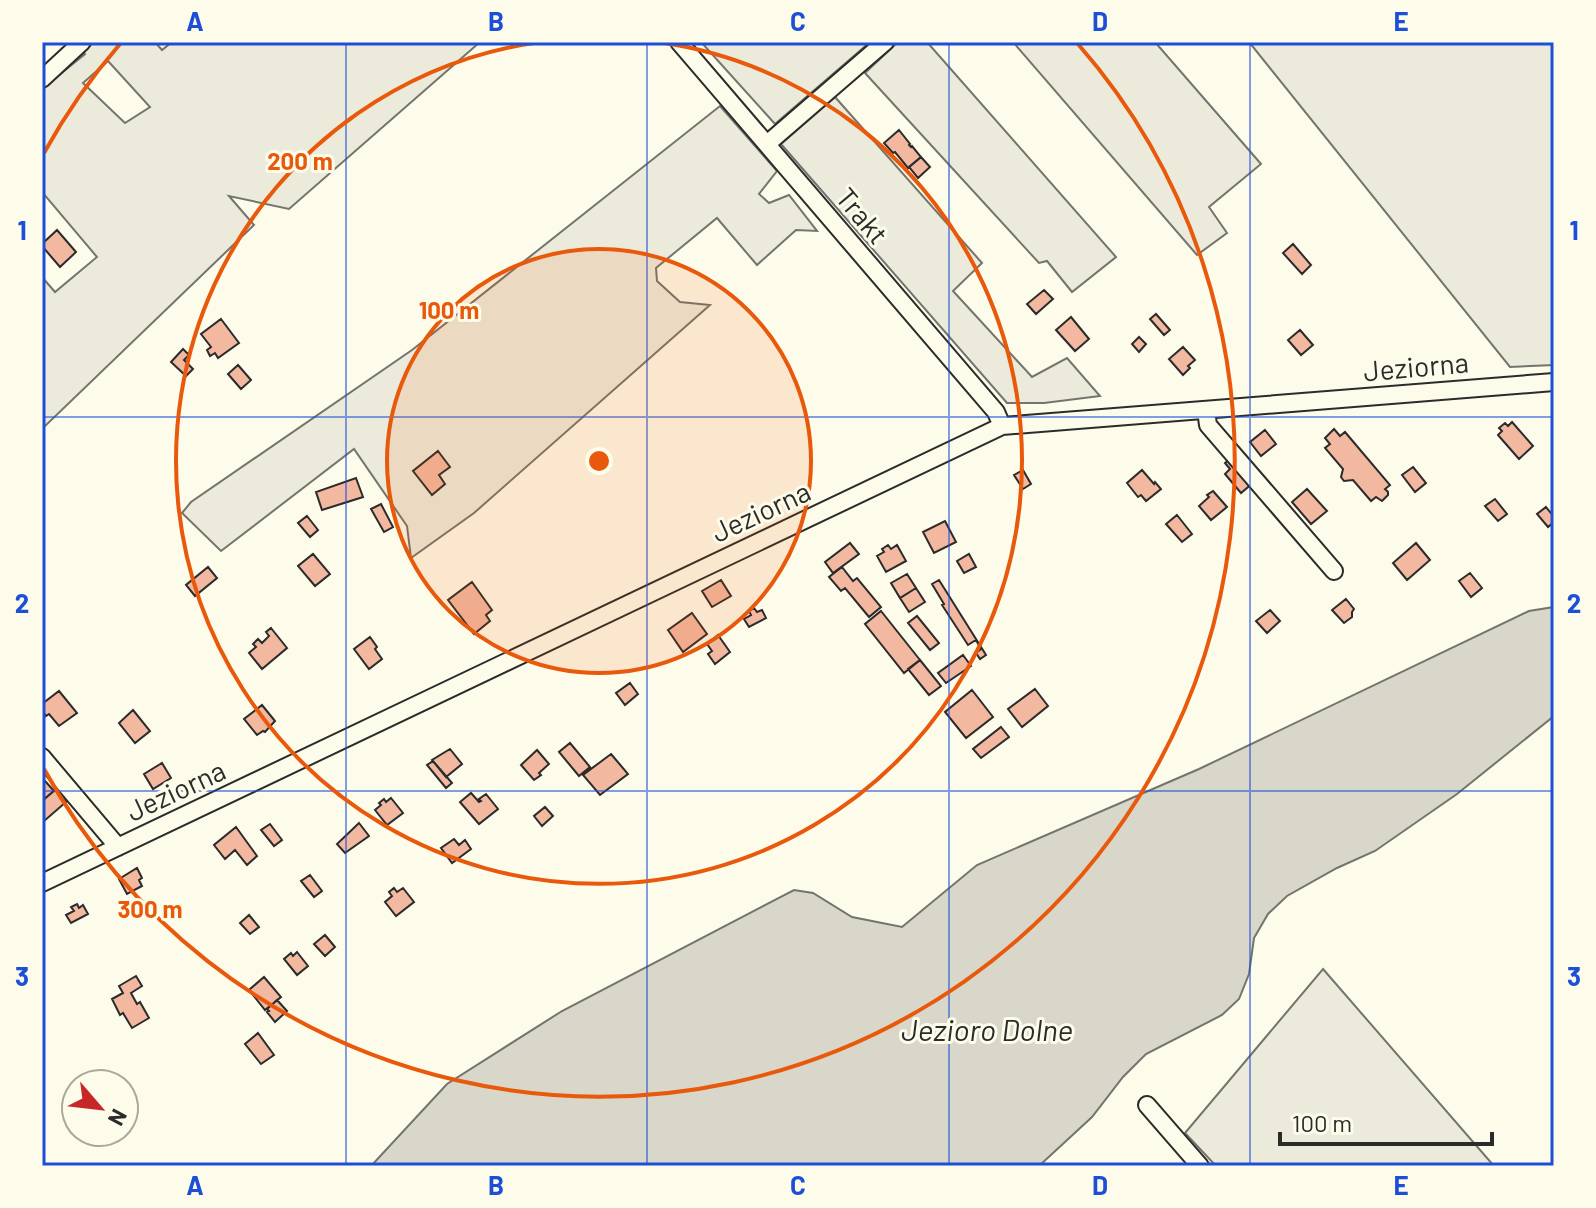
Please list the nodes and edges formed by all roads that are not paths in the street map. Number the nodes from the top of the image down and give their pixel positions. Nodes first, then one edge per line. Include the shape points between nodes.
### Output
1 (679, 42) edge
2 (885, 42) edge
3 (73, 45) edge
4 (42, 79) edge
5 (767, 144) junction
6 (1554, 382) edge
7 (1206, 410) junction
8 (1002, 426) junction
9 (1334, 571) dead end
10 (42, 757) edge
11 (118, 847) junction
12 (42, 883) edge
13 (1147, 1105) dead end
14 (1200, 1166) edge

1 - 5 street, Trakt
2 - 5 street
3 - 4 street
5 - 8 street, Trakt via 996,412
6 - 7 street, Jeziorna
7 - 8 street, Jeziorna
7 - 9 street via 1208,425
8 - 11 street, Jeziorna
10 - 11 street
11 - 12 street, Jeziorna
13 - 14 street

